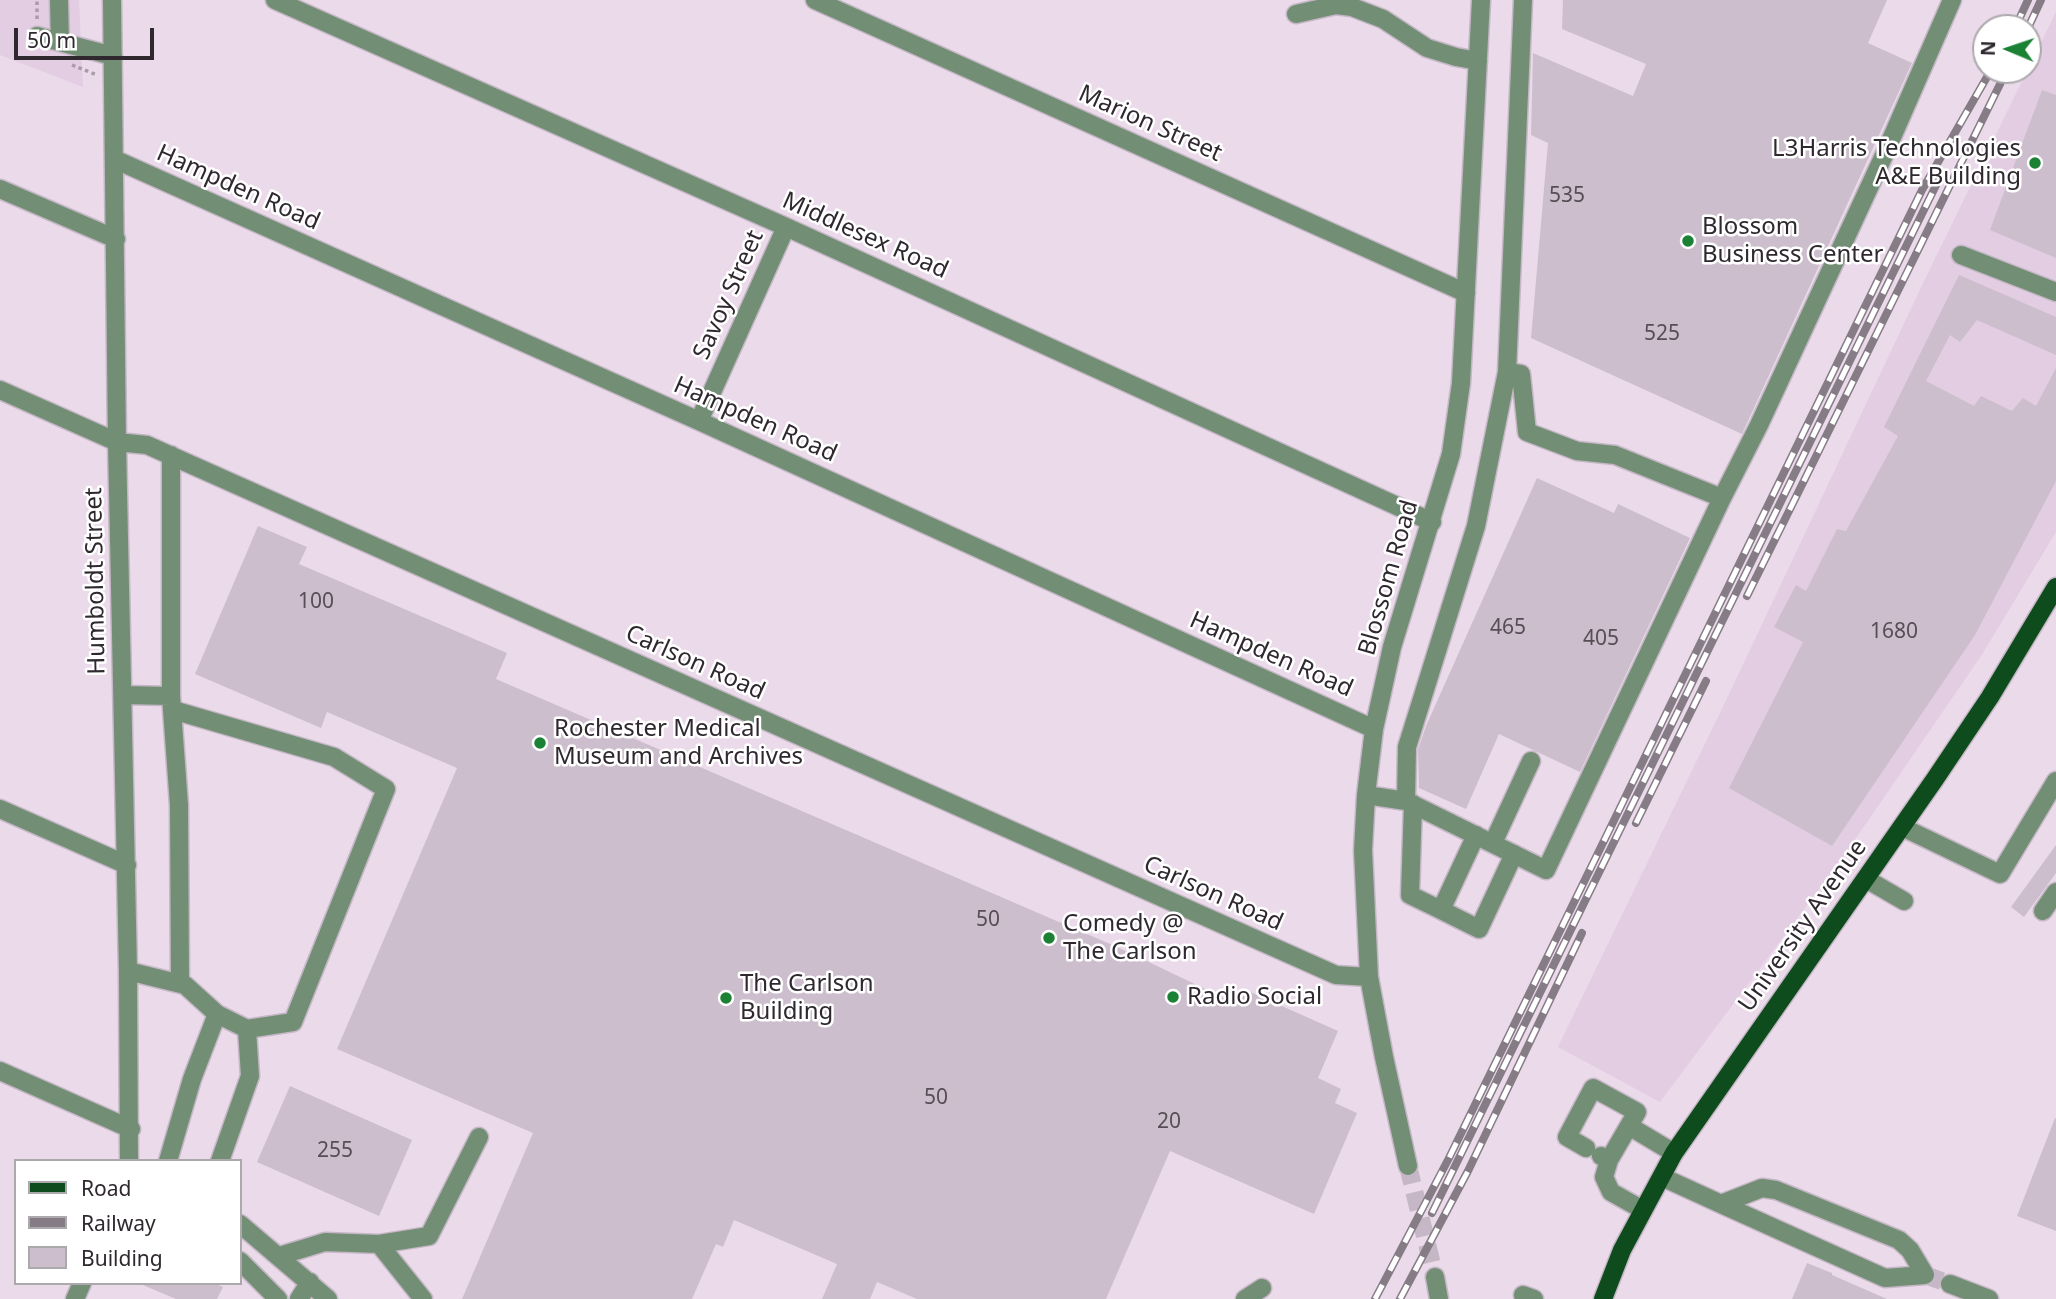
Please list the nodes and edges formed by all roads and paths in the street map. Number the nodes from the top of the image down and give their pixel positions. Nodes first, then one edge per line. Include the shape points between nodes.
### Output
1 (59, 0) edge
2 (112, 0) edge
3 (275, 0) edge
4 (815, 0) edge
5 (1481, 0) edge
6 (1523, 0) edge
7 (1952, 0) edge
8 (1296, 14) dead end
9 (37, 36) dead end
10 (60, 42) junction
11 (113, 56) junction
12 (1478, 61) junction
13 (114, 159) junction
14 (0, 189) edge
15 (786, 227) junction
16 (116, 239) junction
17 (1961, 255) dead end
18 (2056, 292) edge
19 (1466, 293) junction
20 (1507, 372) junction
21 (0, 390) edge
22 (699, 421) junction
23 (117, 442) junction
24 (171, 455) junction
25 (1722, 498) junction
26 (1432, 522) junction
27 (2056, 587) edge
28 (123, 695) junction
29 (172, 703) junction
30 (1374, 729) junction
31 (1531, 761) dead end
32 (2056, 781) edge
33 (1366, 794) junction
34 (1410, 802) junction
35 (0, 809) edge
36 (1902, 827) junction
37 (1476, 835) junction
38 (1493, 844) junction
39 (1514, 853) junction
40 (127, 865) junction
41 (1866, 879) junction
42 (2056, 892) edge
43 (1904, 901) dead end
44 (1441, 910) junction
45 (2043, 911) dead end
46 (128, 971) junction
47 (1369, 976) junction
48 (180, 983) junction
49 (217, 1014) junction
50 (247, 1029) junction
51 (0, 1071) edge
52 (1629, 1126) junction
53 (131, 1129) junction
54 (480, 1137) dead end
55 (1674, 1153) junction
56 (1599, 1155) junction
57 (129, 1159) edge
58 (169, 1159) edge
59 (221, 1159) edge
60 (1408, 1166) tunnel mouth
61 (1662, 1177) junction
62 (1721, 1204) junction
63 (1643, 1210) junction
64 (242, 1226) edge
65 (259, 1239) junction
66 (379, 1244) junction
67 (279, 1256) junction
68 (242, 1259) edge
69 (242, 1263) edge
70 (1435, 1277) tunnel mouth
71 (310, 1282) junction
72 (1950, 1284) tunnel mouth
73 (1262, 1288) dead end
74 (278, 1299) edge
75 (299, 1299) edge
76 (328, 1299) edge
77 (423, 1299) edge
78 (1245, 1299) edge
79 (1439, 1299) edge
80 (1524, 1299) edge
81 (1534, 1299) edge
82 (1603, 1299) edge
83 (1989, 1299) edge

1 - 10 street
2 - 11 street, Humboldt Street
3 - 15 street, Middlesex Road
4 - 19 street, Marion Street
5 - 12 street, Blossom Road
6 - 20 street
7 - 25 street
8 - 12 street via 1336,5 1352,7 1383,19 1427,48
9 - 10 street
10 - 11 street
11 - 13 street, Humboldt Street
12 - 19 street, Blossom Road
13 - 16 street, Humboldt Street
13 - 22 street, Hampden Road
14 - 16 street
15 - 22 street, Savoy Street
15 - 26 street, Middlesex Road
16 - 23 street, Humboldt Street
17 - 18 street
19 - 26 street, Blossom Road via 1451,454
20 - 25 street via 1521,374 1527,432 1577,451 1615,455
20 - 34 street via 1476,526 1406,747
21 - 23 street, Carlson Road
22 - 30 street, Hampden Road
23 - 24 street, Carlson Road via 147,445
23 - 28 street, Humboldt Street
24 - 29 street
24 - 47 street, Carlson Road via 1336,975
25 - 39 street via 1546,870
26 - 30 street, Blossom Road via 1392,647
27 - 36 main road, University Avenue via 1990,697
28 - 29 street
28 - 40 street, Humboldt Street
29 - 48 street via 179,805
29 - 50 street via 334,757 386,789 293,1022
30 - 33 street, Blossom Road
31 - 38 street
32 - 36 street via 2000,874
33 - 34 street
33 - 47 street, Blossom Road
34 - 37 street
34 - 44 street via 1410,895
35 - 40 street
36 - 41 main road, University Avenue
37 - 38 street
37 - 44 street
38 - 39 street
39 - 44 street via 1479,929
40 - 46 street, Humboldt Street
41 - 43 street
41 - 55 main road, University Avenue
42 - 45 street
46 - 48 street
46 - 53 street, Humboldt Street
47 - 60 street, Blossom Road
48 - 49 street
49 - 50 street
49 - 58 street
50 - 59 street via 250,1076
51 - 53 street
52 - 55 street
52 - 56 street
52 - 56 street via 1637,1112 1593,1088 1567,1137
53 - 57 street, Humboldt Street
54 - 66 street via 429,1236
55 - 61 main road, University Avenue
56 - 63 street via 1611,1192
61 - 62 street
61 - 63 main road, University Avenue
62 - 62 street via 1762,1188 1776,1190 1899,1240 1925,1275 1885,1278
63 - 82 main road, University Avenue
64 - 65 street
65 - 67 street
65 - 68 street
66 - 67 street via 325,1242
66 - 77 street
67 - 71 street
69 - 74 street
70 - 79 street
71 - 75 street
71 - 76 street
72 - 83 street
73 - 78 street
80 - 81 street via 1524,1295

